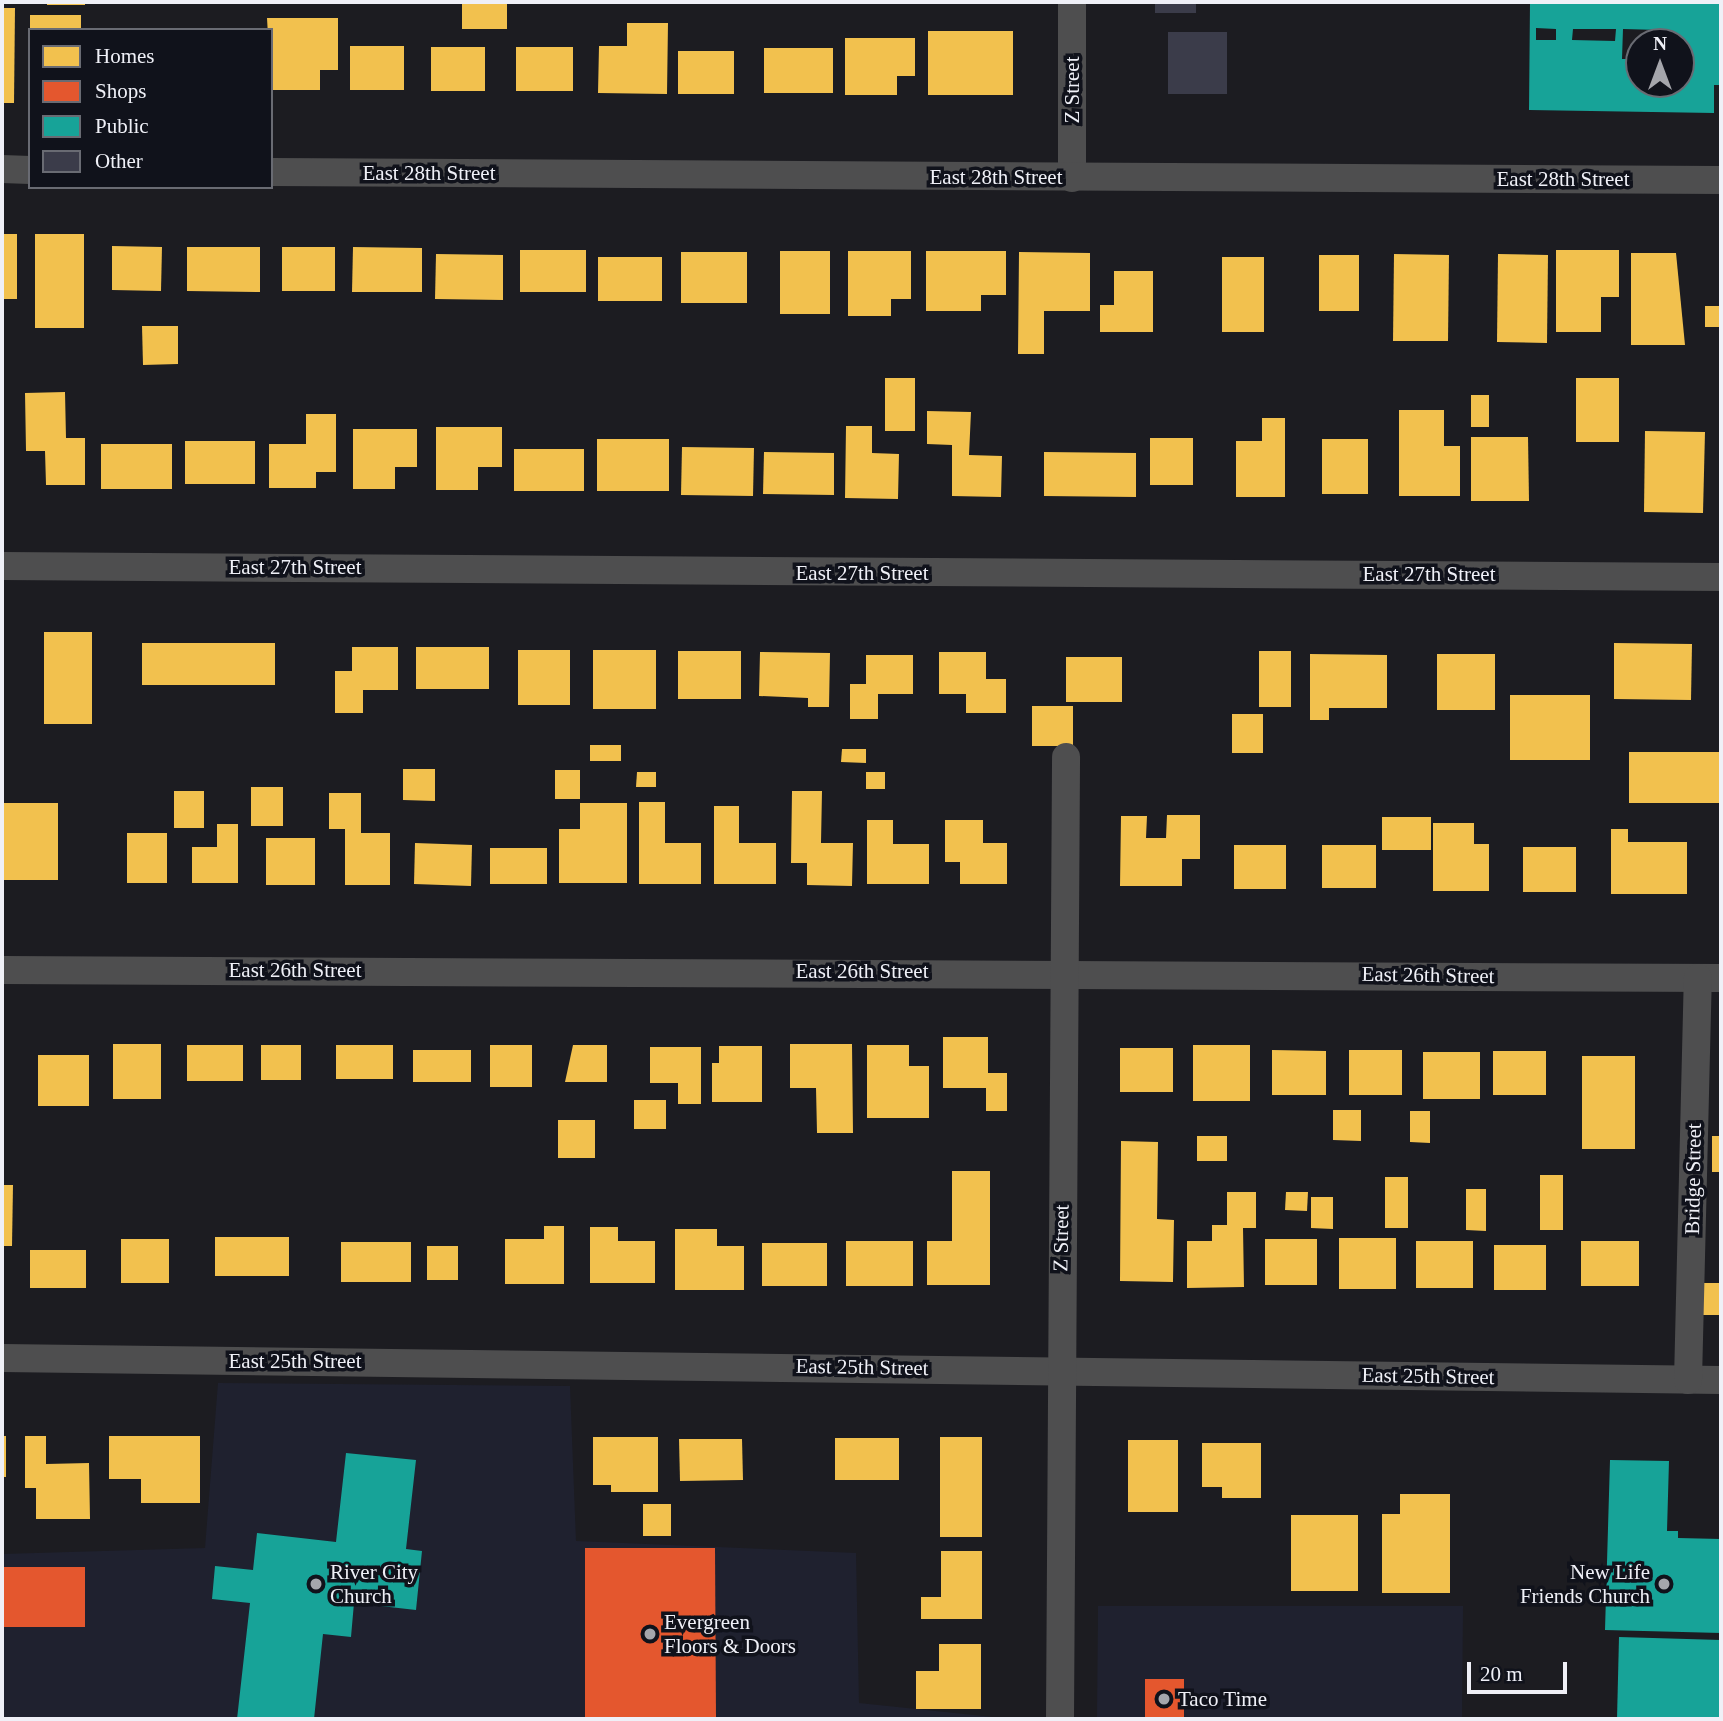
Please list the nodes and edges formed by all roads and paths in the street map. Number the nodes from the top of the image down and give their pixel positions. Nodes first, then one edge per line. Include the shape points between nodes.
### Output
1 (1072, 2) edge
2 (2, 169) edge
3 (28, 170) edge
4 (273, 172) edge
5 (1072, 178) junction
6 (1721, 180) edge
7 (2, 566) edge
8 (1721, 577) edge
9 (1066, 757) dead end
10 (2, 970) edge
11 (1066, 971) junction
12 (1710, 978) edge
13 (2, 1358) edge
14 (1059, 1370) junction
15 (1688, 1380) junction
16 (1721, 1380) edge
17 (1060, 1719) edge

1 - 5 street, Z Street
2 - 3 street
4 - 5 street, East 28th Street
5 - 6 street, East 28th Street
7 - 8 street, East 27th Street
9 - 11 street, Z Street
10 - 11 street, East 26th Street
11 - 12 street, East 26th Street
11 - 14 street, Z Street
12 - 15 street, Bridge Street
13 - 14 street, East 25th Street
14 - 15 street, East 25th Street
14 - 17 street, Z Street
15 - 16 street, East 25th Street

